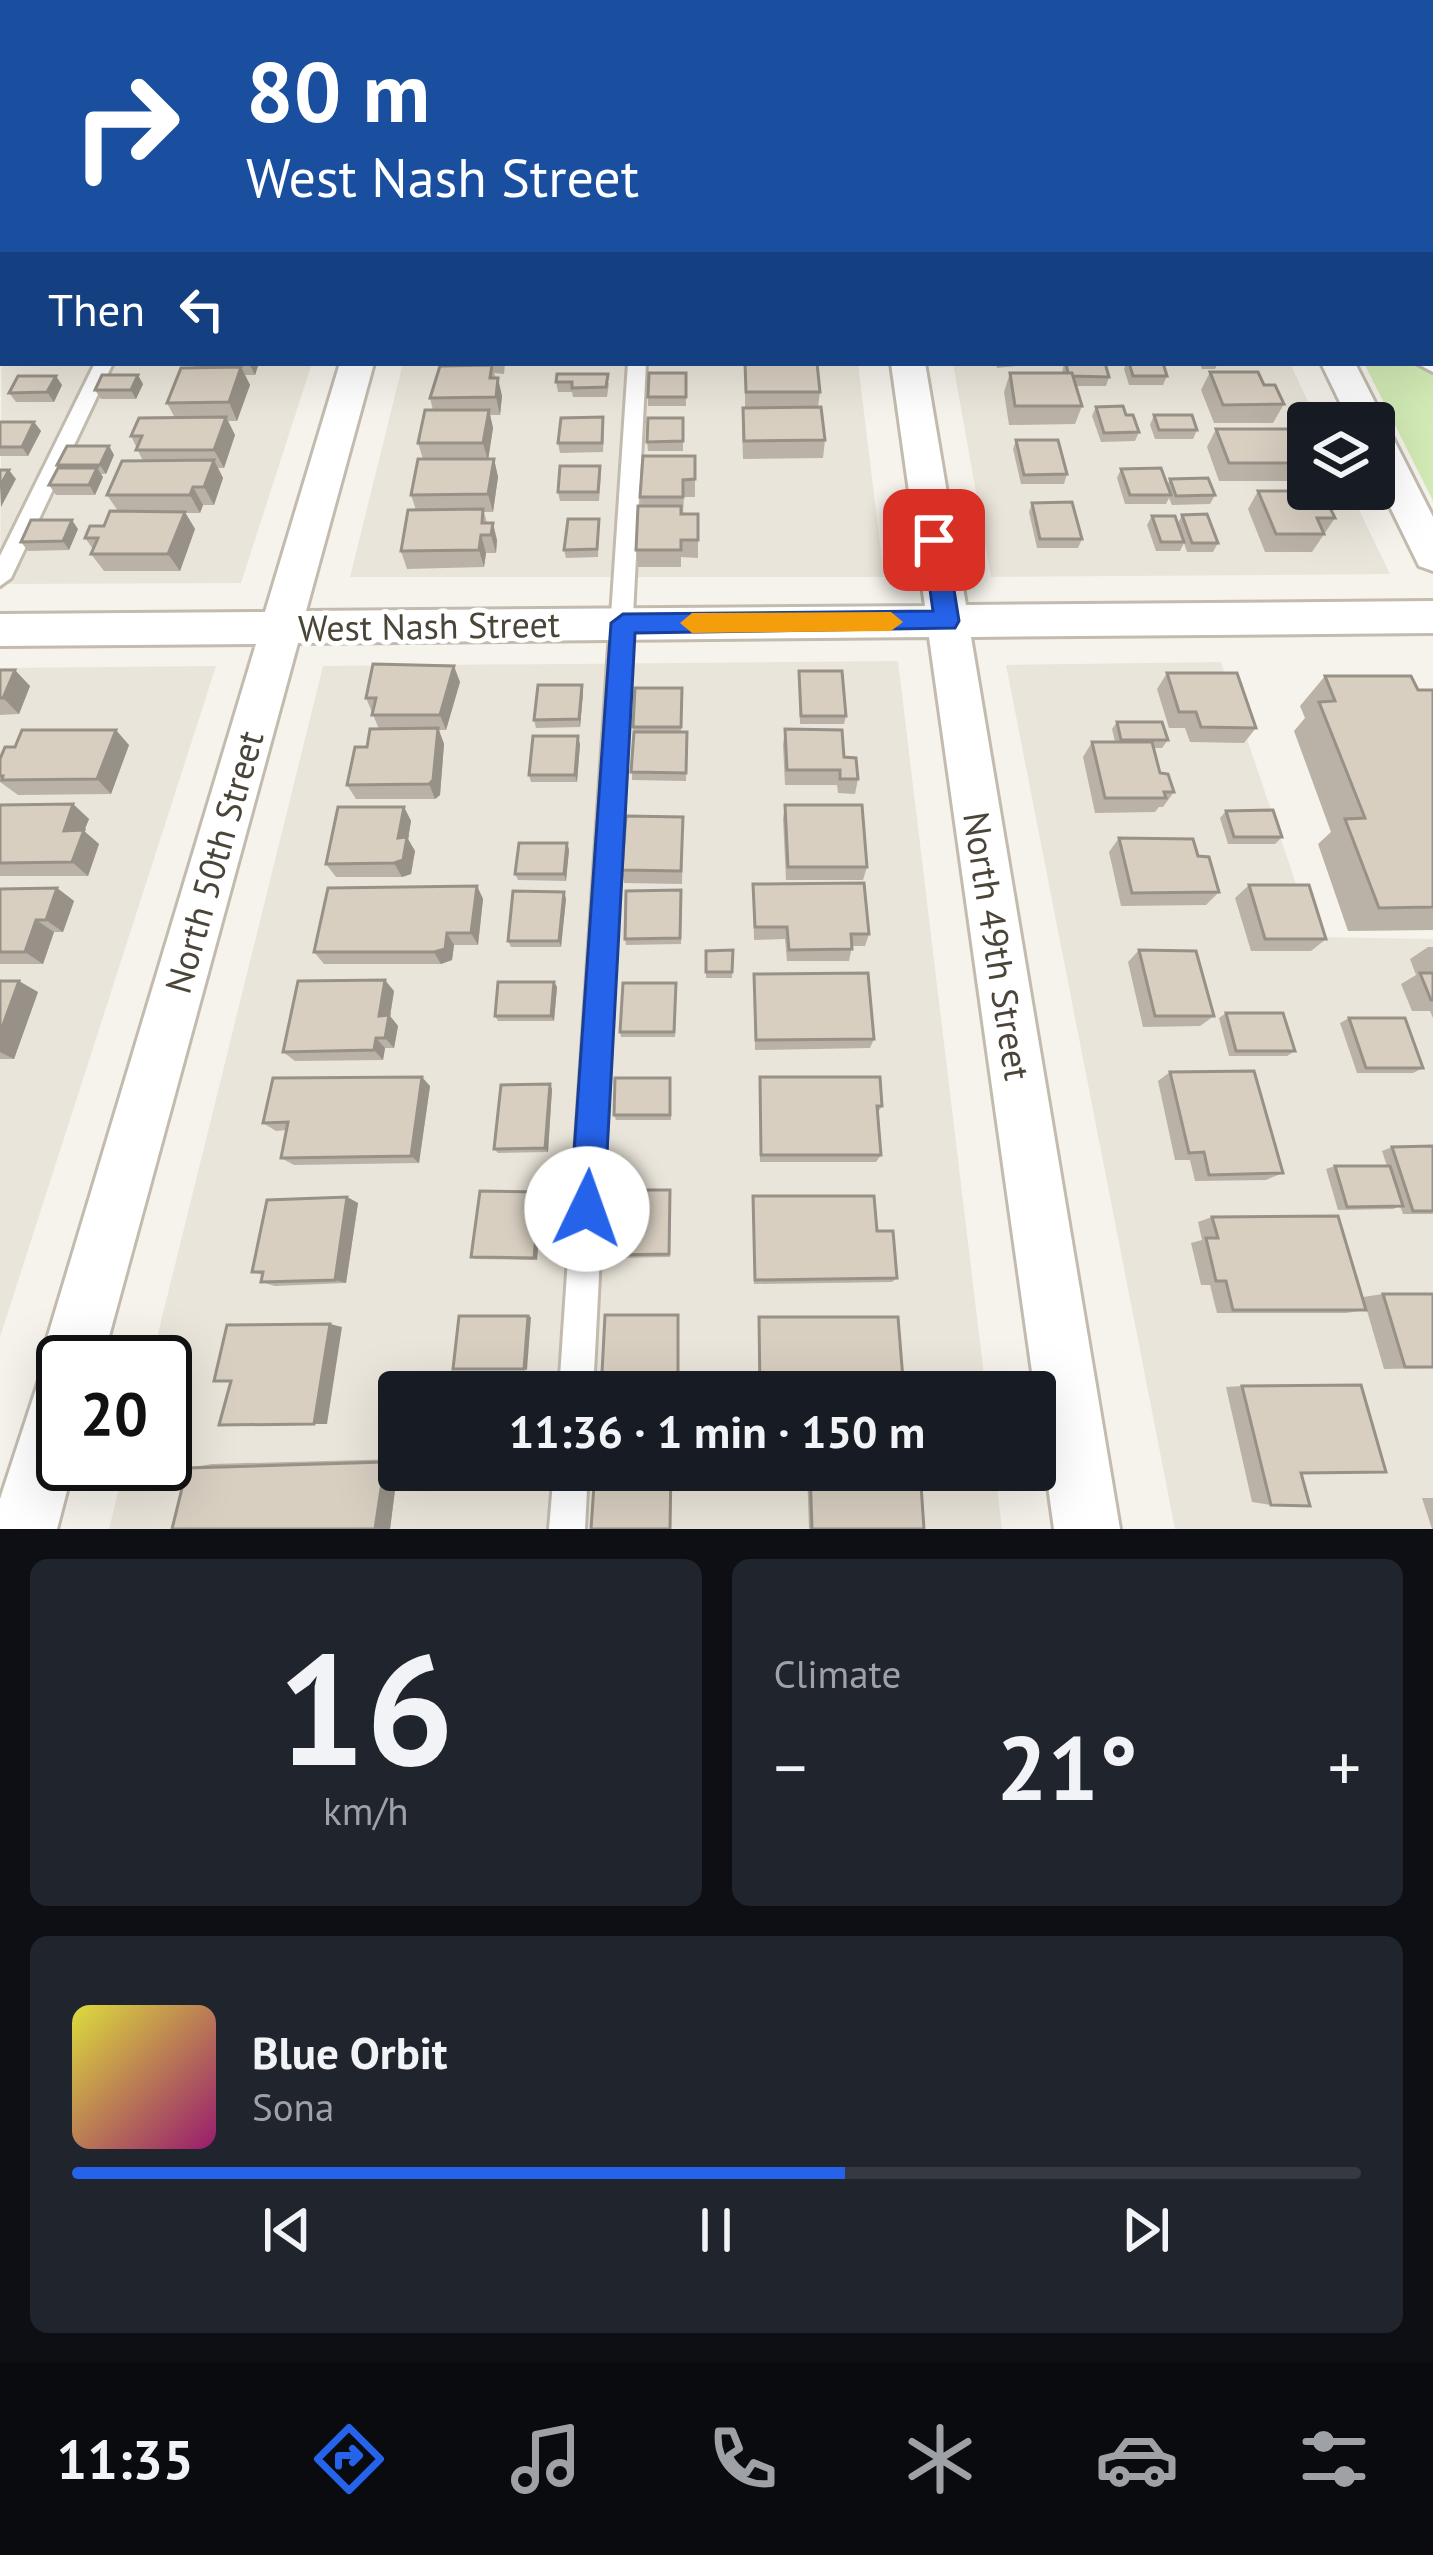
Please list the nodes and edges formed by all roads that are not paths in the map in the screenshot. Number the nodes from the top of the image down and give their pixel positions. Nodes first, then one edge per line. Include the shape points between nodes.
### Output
1 (103, 366) edge
2 (356, 366) edge
3 (637, 366) edge
4 (908, 366) edge
5 (1340, 366) edge
6 (1358, 402) edge
7 (1395, 479) edge
8 (1433, 556) edge
9 (0, 578) edge
10 (1433, 617) edge
11 (946, 621) junction
12 (623, 623) junction
13 (281, 627) junction
14 (0, 630) edge
15 (79, 1335) edge
16 (576, 1371) edge
17 (36, 1487) edge
18 (570, 1491) edge
19 (24, 1529) edge
20 (567, 1529) edge
21 (1087, 1529) edge

1 - 9 lane
2 - 13 street, North 50th Street
3 - 12 lane
4 - 11 street, North 49th Street
5 - 6 street
7 - 8 street
10 - 11 street, West Nash Street
11 - 12 street, West Nash Street
11 - 21 street, North 49th Street
12 - 13 street, West Nash Street
12 - 16 lane
13 - 14 street, West Nash Street
13 - 15 street, North 50th Street
17 - 19 street
18 - 20 lane

